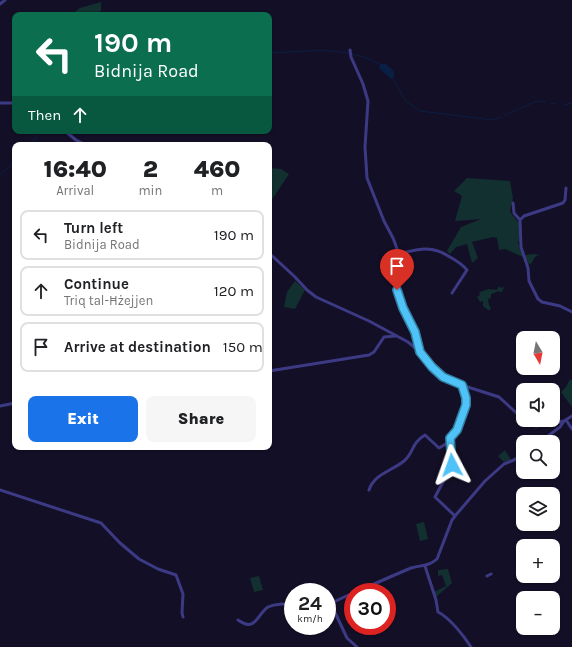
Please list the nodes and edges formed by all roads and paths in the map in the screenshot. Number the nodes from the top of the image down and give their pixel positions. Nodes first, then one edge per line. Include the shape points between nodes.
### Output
1 (5, 0) edge
2 (0, 4) edge
3 (350, 50) dead end
4 (12, 103) edge
5 (0, 104) edge
6 (69, 134) edge
7 (80, 142) edge
8 (566, 188) dead end
9 (512, 203) dead end
10 (520, 220) junction
11 (399, 254) junction
12 (272, 256) edge
13 (452, 293) dead end
14 (572, 312) edge
15 (399, 337) junction
16 (420, 352) junction
17 (272, 371) edge
18 (462, 385) junction
19 (12, 404) edge
20 (0, 406) edge
21 (516, 412) edge
22 (572, 416) edge
23 (565, 421) junction
24 (560, 422) edge
25 (572, 429) edge
26 (549, 435) edge
27 (450, 441) junction
28 (516, 459) edge
29 (0, 490) edge
30 (369, 490) dead end
31 (455, 516) junction
32 (425, 566) junction
33 (491, 574) dead end
34 (487, 576) dead end
35 (377, 583) edge
36 (284, 604) edge
37 (183, 617) dead end
38 (336, 617) edge
39 (238, 620) dead end
40 (357, 647) edge
41 (470, 647) edge

1 - 2 street
3 - 11 street via 368,101 365,147 367,178
4 - 5 street
6 - 7 street
8 - 10 street via 563,203 524,216
9 - 10 street via 514,213
10 - 14 street via 521,247 528,268 529,281 538,299
11 - 13 street via 418,249 431,249 461,263 467,270
11 - 16 street via 397,294 415,332
12 - 15 street via 316,297
15 - 16 street
15 - 17 street via 384,337 369,355
16 - 18 street via 443,377
18 - 21 street via 498,397
18 - 27 street via 466,405
19 - 20 street
22 - 23 street
23 - 24 street
23 - 25 street
23 - 26 street
27 - 30 street via 439,448 425,435 420,438 414,443 405,460 379,476
27 - 31 street via 452,465 435,497
28 - 31 street via 504,464 485,481
29 - 37 street via 102,523 139,559 176,575 183,594
31 - 32 street via 436,559
32 - 35 street via 413,567
32 - 41 street via 438,612 444,615
33 - 34 street
36 - 39 street via 264,610 254,623 244,624
38 - 40 street via 347,638

